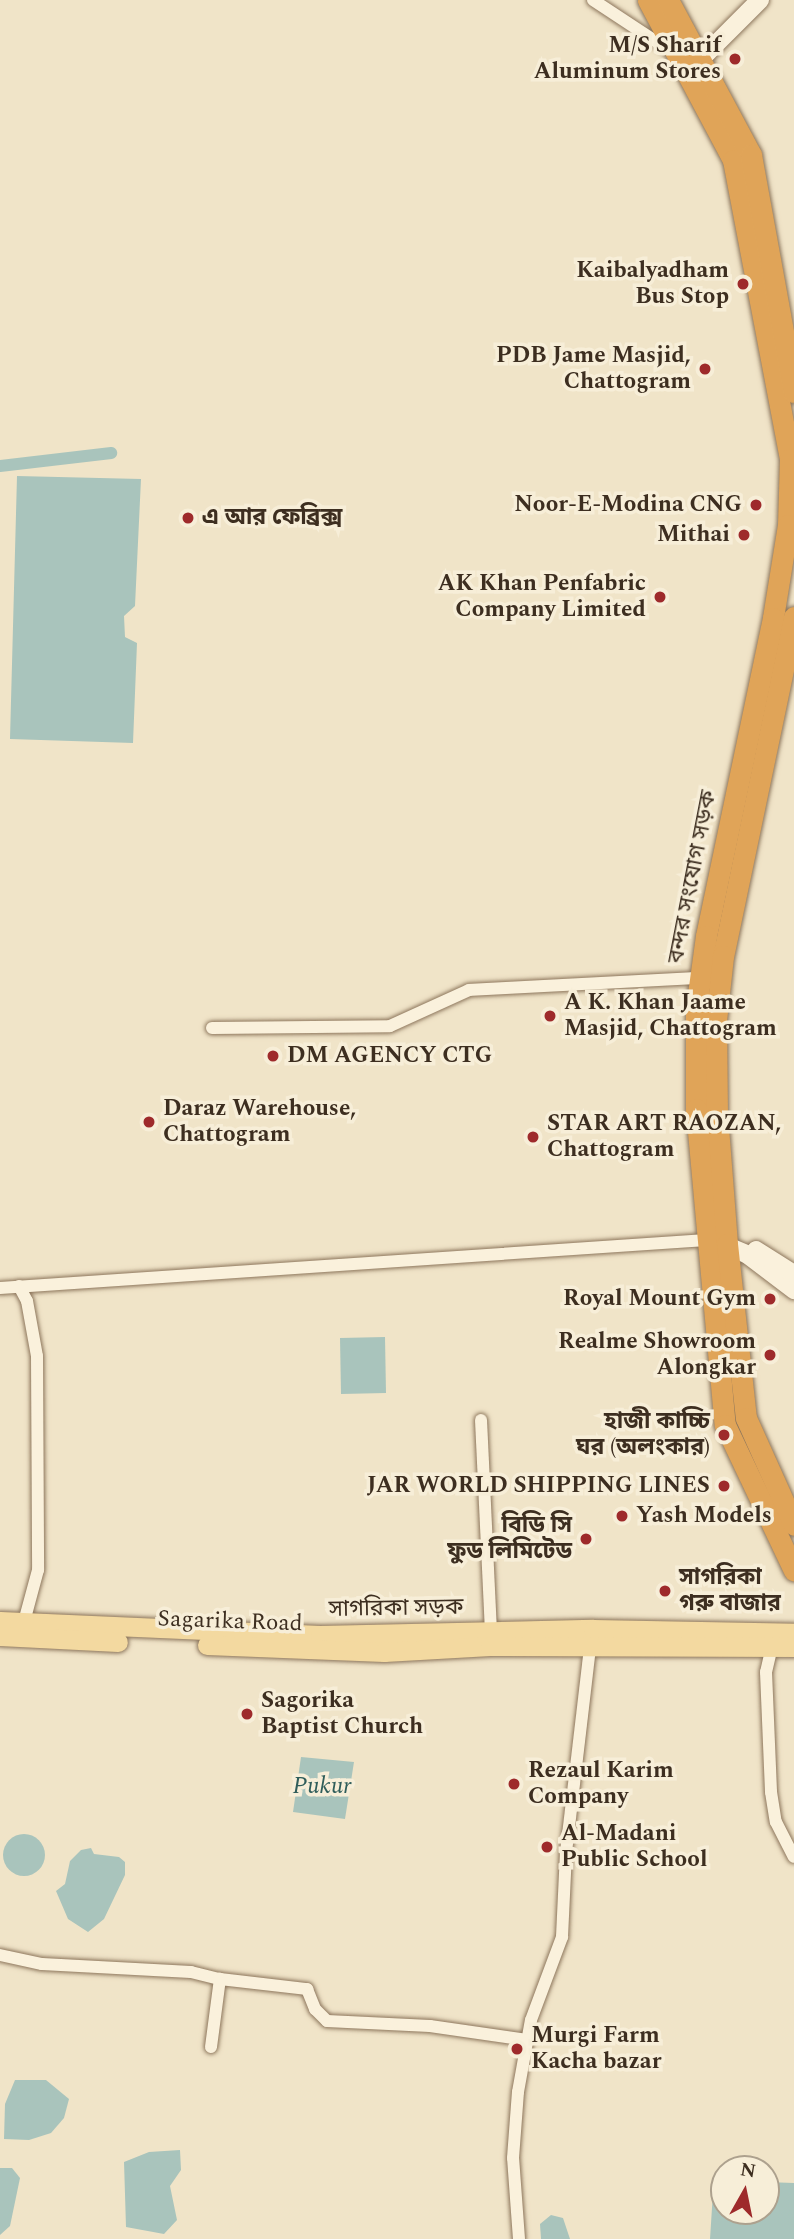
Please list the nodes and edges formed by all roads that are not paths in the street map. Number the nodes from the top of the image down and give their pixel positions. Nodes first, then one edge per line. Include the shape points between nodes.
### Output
1 (593, 0) edge
2 (648, 0) edge
3 (668, 0) edge
4 (760, 0) edge
5 (686, 60) junction
6 (794, 392) edge
7 (792, 475) edge
8 (794, 617) edge
9 (700, 978) junction
10 (212, 1028) dead end
11 (716, 1236) junction
12 (794, 1274) edge
13 (19, 1286) junction
14 (0, 1288) edge
15 (794, 1290) edge
16 (481, 1420) dead end
17 (794, 1525) edge
18 (794, 1570) edge
19 (0, 1621) edge
20 (24, 1622) junction
21 (491, 1631) junction
22 (794, 1633) edge
23 (0, 1636) edge
24 (592, 1638) junction
25 (773, 1639) junction
26 (385, 1643) junction
27 (794, 1647) edge
28 (794, 1857) edge
29 (0, 1955) edge
30 (220, 1979) junction
31 (527, 2040) junction
32 (212, 2047) dead end
33 (519, 2239) edge

1 - 5 street
2 - 5 highway
3 - 5 highway
4 - 5 main road
5 - 6 highway via 751,155
5 - 7 highway, বন্দর সংযোগ সড়ক via 733,160
7 - 9 highway, বন্দর সংযোগ সড়ক via 773,618
8 - 11 highway, বন্দর সংযোগ সড়ক via 721,967
9 - 10 street via 468,990 390,1026
9 - 11 highway, বন্দর সংযোগ সড়ক via 696,1109
11 - 12 main road
11 - 13 street
11 - 15 main road
11 - 17 highway, বন্দর সংযোগ সড়ক via 746,1418
11 - 18 highway, বন্দর সংযোগ সড়ক via 725,1424
13 - 14 street
13 - 20 street via 27,1301 37,1356 38,1570
16 - 21 street
19 - 20 main road, সাগরিকা সড়ক
20 - 26 main road, সাগরিকা সড়ক
21 - 24 main road, সাগরিকা সড়ক
21 - 26 main road, সাগরিকা সড়ক
22 - 25 main road, সাগরিকা সড়ক
23 - 26 main road, Sagarika Road
24 - 25 main road, সাগরিকা সড়ক
24 - 26 main road, Sagarika Road
24 - 31 street via 566,1852 562,1937
25 - 27 main road
25 - 28 street via 766,1672 771,1792 776,1822
29 - 30 street via 43,1964 191,1972
30 - 31 street via 307,1989 315,2009 327,2021 429,2026
30 - 32 street
31 - 33 street via 513,2158

